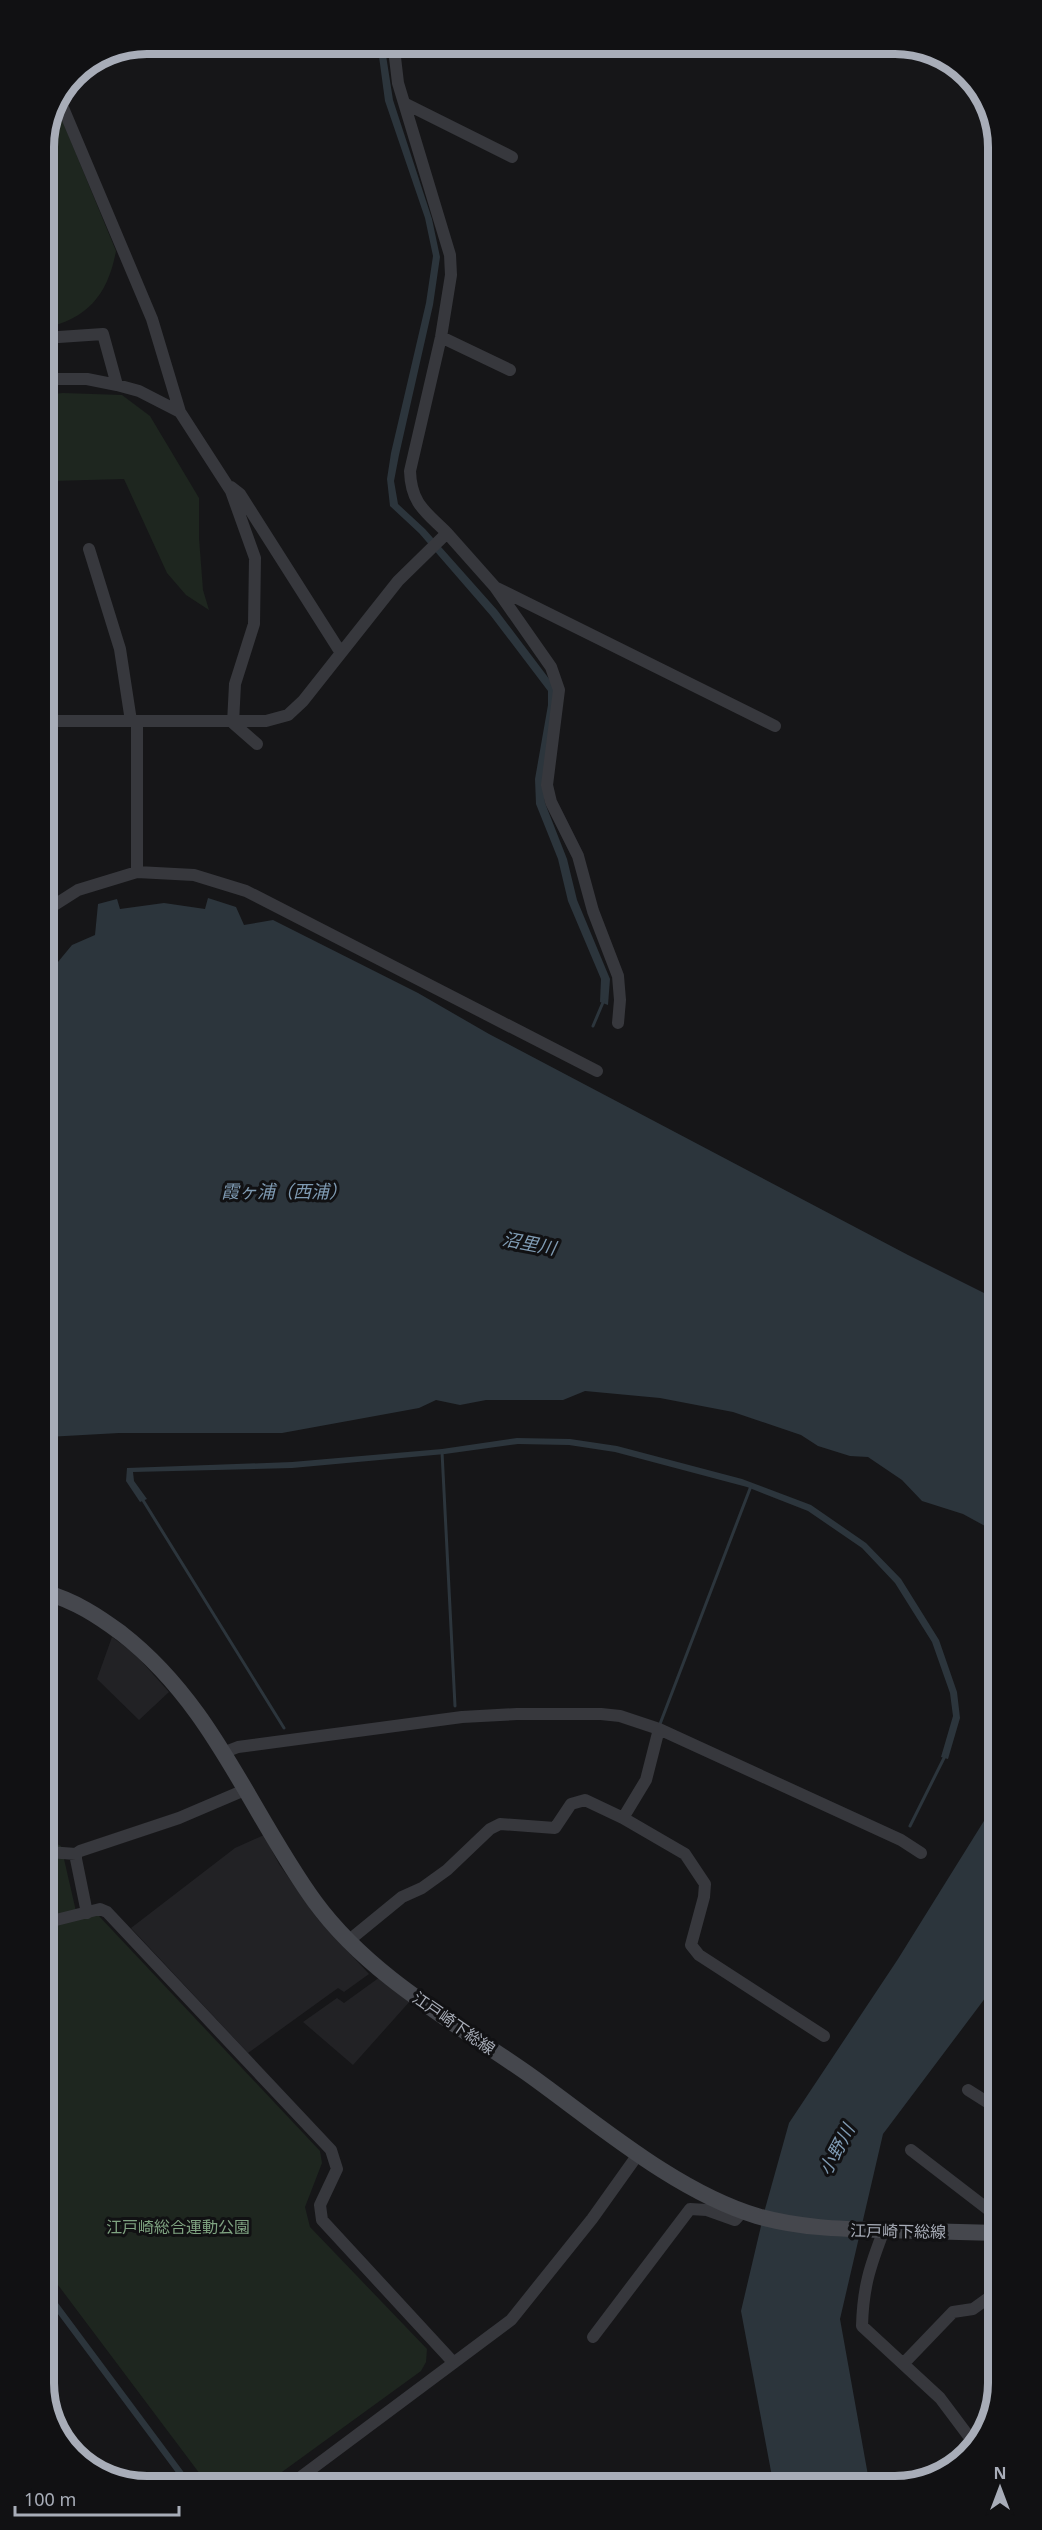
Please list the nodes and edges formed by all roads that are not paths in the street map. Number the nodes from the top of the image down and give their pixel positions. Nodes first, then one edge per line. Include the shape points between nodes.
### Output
1 (395, 54) edge
2 (406, 104) junction
3 (63, 108) edge
4 (512, 157) dead end
5 (54, 337) edge
6 (441, 337) junction
7 (510, 370) dead end
8 (54, 379) edge
9 (117, 385) junction
10 (180, 412) junction
11 (227, 484) junction
12 (447, 533) junction
13 (89, 549) dead end
14 (495, 587) junction
15 (341, 653) junction
16 (54, 721) edge
17 (134, 721) junction
18 (233, 723) junction
19 (775, 726) dead end
20 (257, 744) dead end
21 (137, 872) junction
22 (54, 905) edge
23 (618, 1023) dead end
24 (597, 1071) dead end
25 (54, 1596) edge
26 (659, 1729) junction
27 (225, 1752) junction
28 (247, 1790) junction
29 (623, 1818) junction
30 (54, 1852) edge
31 (921, 1853) dead end
32 (76, 1854) junction
33 (87, 1913) junction
34 (54, 1921) edge
35 (347, 1942) junction
36 (824, 2036) dead end
37 (968, 2090) dead end
38 (988, 2103) edge
39 (911, 2150) dead end
40 (639, 2153) junction
41 (988, 2209) edge
42 (749, 2213) junction
43 (880, 2230) junction
44 (988, 2233) edge
45 (988, 2298) edge
46 (593, 2337) dead end
47 (453, 2361) junction
48 (904, 2363) junction
49 (970, 2438) edge
50 (302, 2476) edge

1 - 2 street via 398,83
2 - 4 street
2 - 6 street via 450,255 452,275
3 - 10 street via 152,319
5 - 9 street via 103,333
6 - 7 street
6 - 12 street via 410,471 410,488 416,503
8 - 9 street via 87,379
9 - 10 street via 139,391
10 - 11 street
11 - 15 street via 240,494
11 - 18 street via 255,558 254,624 235,684
12 - 14 street
12 - 15 street via 398,581
13 - 17 street via 120,649
14 - 19 street
14 - 23 street via 551,667 559,690 547,785 551,802 578,856 592,911 618,976
15 - 18 street via 288,715
16 - 17 street
17 - 18 street
17 - 21 street
18 - 20 street
21 - 22 street via 78,890
21 - 24 street via 194,875 246,891
25 - 27 main road, 江戸崎下総線 via 93,1613 135,1644 189,1701
26 - 27 street via 601,1714 484,1716 321,1735
26 - 29 street via 646,1780
26 - 31 street via 901,1840
27 - 28 main road, 江戸崎下総線
28 - 32 street
28 - 35 main road, 江戸崎下総線 via 300,1881
29 - 35 street via 585,1800 572,1804 555,1828 500,1824 447,1870 402,1897
29 - 36 street via 686,1854 705,1884 691,1945 699,1955
30 - 32 street
32 - 33 street
33 - 34 street
33 - 47 street via 100,1909 110,1914 331,2150 337,2169 320,2205 322,2220
35 - 40 main road, 江戸崎下総線 via 410,1993
37 - 38 street
39 - 41 street
40 - 42 main road, 江戸崎下総線 via 694,2190
40 - 47 street via 511,2320
42 - 43 main road, 江戸崎下総線 via 818,2228
42 - 46 street via 735,2220 707,2210 690,2209
43 - 44 main road, 江戸崎下総線
43 - 48 street via 862,2295 862,2326
45 - 48 street via 973,2309 953,2312
47 - 50 street
48 - 49 street via 940,2398

